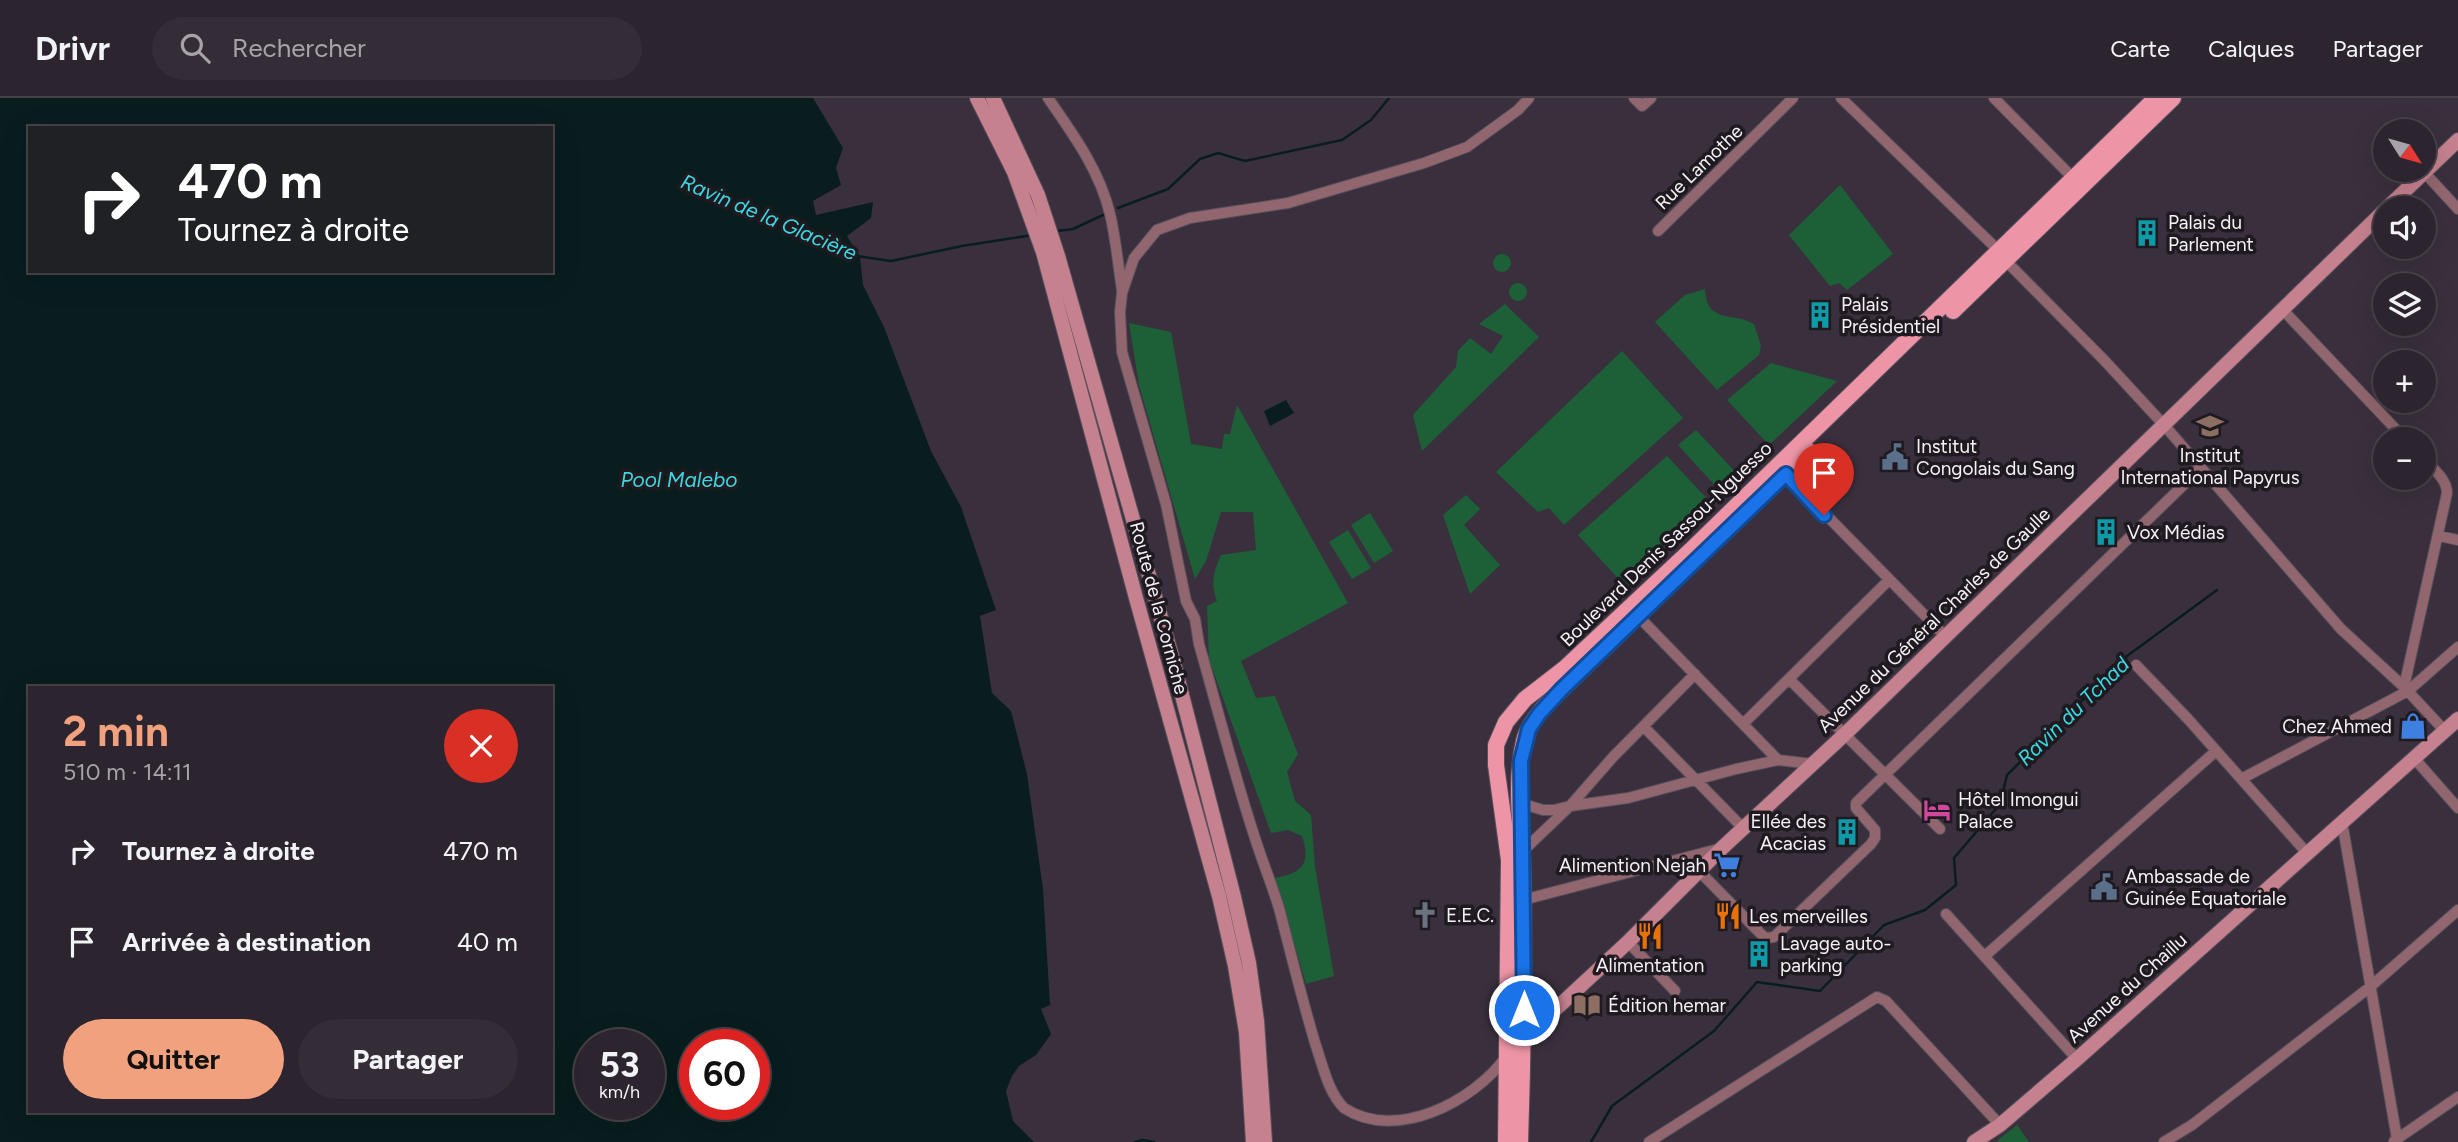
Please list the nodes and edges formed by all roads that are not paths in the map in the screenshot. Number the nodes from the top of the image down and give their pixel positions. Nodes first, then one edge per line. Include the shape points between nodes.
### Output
1 (977, 98) edge
2 (993, 98) edge
3 (1048, 98) edge
4 (1529, 98) edge
5 (1634, 98) edge
6 (1651, 98) edge
7 (1792, 98) edge
8 (1841, 98) edge
9 (1994, 98) edge
10 (2157, 98) edge
11 (2173, 98) edge
12 (2458, 140) edge
13 (2436, 161) edge
14 (2074, 179) junction
15 (2414, 182) edge
16 (2433, 182) edge
17 (2399, 196) edge
18 (2458, 209) edge
19 (2373, 222) edge
20 (1658, 231) dead end
21 (2003, 256) junction
22 (1122, 293) junction
23 (2283, 310) junction
24 (2164, 425) junction
25 (2394, 427) edge
26 (2201, 468) junction
27 (1782, 470) junction
28 (2436, 473) edge
29 (2439, 536) junction
30 (2458, 540) edge
31 (1889, 580) junction
32 (1638, 616) junction
33 (1945, 636) junction
34 (2458, 647) edge
35 (2136, 665) dead end
36 (1695, 674) junction
37 (1789, 679) junction
38 (2406, 689) junction
39 (2458, 719) edge
40 (1743, 724) junction
41 (1644, 727) junction
42 (2444, 730) junction
43 (1844, 735) junction
44 (2216, 751) junction
45 (2414, 758) junction
46 (1778, 760) junction
47 (1813, 764) junction
48 (1884, 775) junction
49 (1695, 779) junction
50 (2241, 779) junction
51 (1520, 803) junction
52 (1570, 806) junction
53 (2458, 808) edge
54 (2342, 821) junction
55 (1743, 828) junction
56 (1940, 829) dead end
57 (1722, 848) junction
58 (1523, 851) junction
59 (2307, 853) junction
60 (1699, 872) junction
61 (1523, 900) junction
62 (2458, 910) edge
63 (1946, 914) dead end
64 (1628, 942) junction
65 (1986, 956) junction
66 (2370, 987) junction
67 (1675, 992) dead end
68 (1524, 1038) junction
69 (1508, 1055) junction
70 (2077, 1059) junction
71 (2458, 1097) edge
72 (2000, 1125) junction
73 (2395, 1141) edge
74 (1253, 1142) edge
75 (1265, 1142) edge
76 (1506, 1142) edge
77 (1520, 1142) edge
78 (1649, 1142) edge
79 (1976, 1142) edge
80 (2164, 1142) edge

1 - 74 main road, Route de la Corniche via 1014,172 1043,252 1219,896 1246,1032
2 - 75 main road, Route de la Corniche via 1038,195 1058,256 1173,660 1249,963
3 - 22 street via 1090,162 1109,209
4 - 22 street via 1467,147 1424,163 1288,203 1190,218 1157,230 1134,258
5 - 6 street via 1642,106
7 - 20 street, Rue Lamothe
8 - 21 street
9 - 14 street
10 - 14 main road, Boulevard Denis Sassou-Nguesso
11 - 21 main road, Boulevard Denis Sassou-Nguesso
12 - 13 main road, Avenue du Général Charles de Gaulle
14 - 21 main road, Boulevard Denis Sassou-Nguesso
15 - 17 main road, Avenue du Général Charles de Gaulle
16 - 18 street
19 - 23 main road, Avenue du Général Charles de Gaulle
21 - 24 street
21 - 27 main road, Boulevard Denis Sassou-Nguesso
22 - 69 street via 1122,352 1166,504 1186,601 1333,1093 1344,1108 1377,1126 1407,1127 1469,1094 1495,1073
23 - 24 main road, Avenue du Général Charles de Gaulle
23 - 25 street
24 - 26 street
24 - 33 main road, Avenue du Général Charles de Gaulle
26 - 38 street via 2341,629
26 - 48 street
27 - 31 street
27 - 32 main road, Boulevard Denis Sassou-Nguesso
27 - 69 main road, Boulevard Denis Sassou-Nguesso via 1525,699 1500,731 1496,765 1509,860
28 - 29 street via 2447,486
29 - 30 street
29 - 38 street
31 - 33 street
31 - 37 street
32 - 36 street
32 - 51 main road, Boulevard Denis Sassou-Nguesso via 1534,720 1521,761
33 - 43 main road, Avenue du Général Charles de Gaulle
34 - 38 street
35 - 44 street
36 - 40 street
36 - 41 street
37 - 40 street
37 - 43 street
38 - 42 street
38 - 50 street
39 - 42 main road, Avenue du Chaillu
40 - 46 street
41 - 49 street
41 - 52 street
42 - 45 main road, Avenue du Chaillu
43 - 47 main road, Avenue du Général Charles de Gaulle
43 - 48 street
44 - 50 street
44 - 65 street
45 - 53 street
45 - 54 main road, Avenue du Chaillu
46 - 47 street
46 - 49 street
47 - 55 main road, Avenue du Général Charles de Gaulle
48 - 56 street
48 - 60 street via 1855,806 1875,830 1871,844 1774,937 1758,931
49 - 52 street via 1628,798
49 - 55 street
50 - 59 street
51 - 52 street via 1543,810
51 - 58 main road, Boulevard Denis Sassou-Nguesso
52 - 58 street
54 - 59 main road, Avenue du Chaillu
54 - 66 street
55 - 57 main road, Avenue du Général Charles de Gaulle
57 - 60 main road, Avenue du Général Charles de Gaulle
57 - 61 street
58 - 61 main road, Boulevard Denis Sassou-Nguesso
59 - 70 main road, Avenue du Chaillu
60 - 64 main road, Avenue du Général Charles de Gaulle
61 - 68 main road, Boulevard Denis Sassou-Nguesso
62 - 66 street
63 - 65 street
64 - 67 street
64 - 68 main road, Avenue du Général Charles de Gaulle
65 - 70 street
66 - 73 street
66 - 80 street
68 - 69 main road, Avenue du Général Charles de Gaulle
68 - 77 main road, Boulevard Denis Sassou-Nguesso
69 - 76 main road, Boulevard Denis Sassou-Nguesso
70 - 72 main road, Avenue du Chaillu
71 - 73 street
72 - 78 street via 1886,1000 1877,997
72 - 79 main road, Avenue du Chaillu

